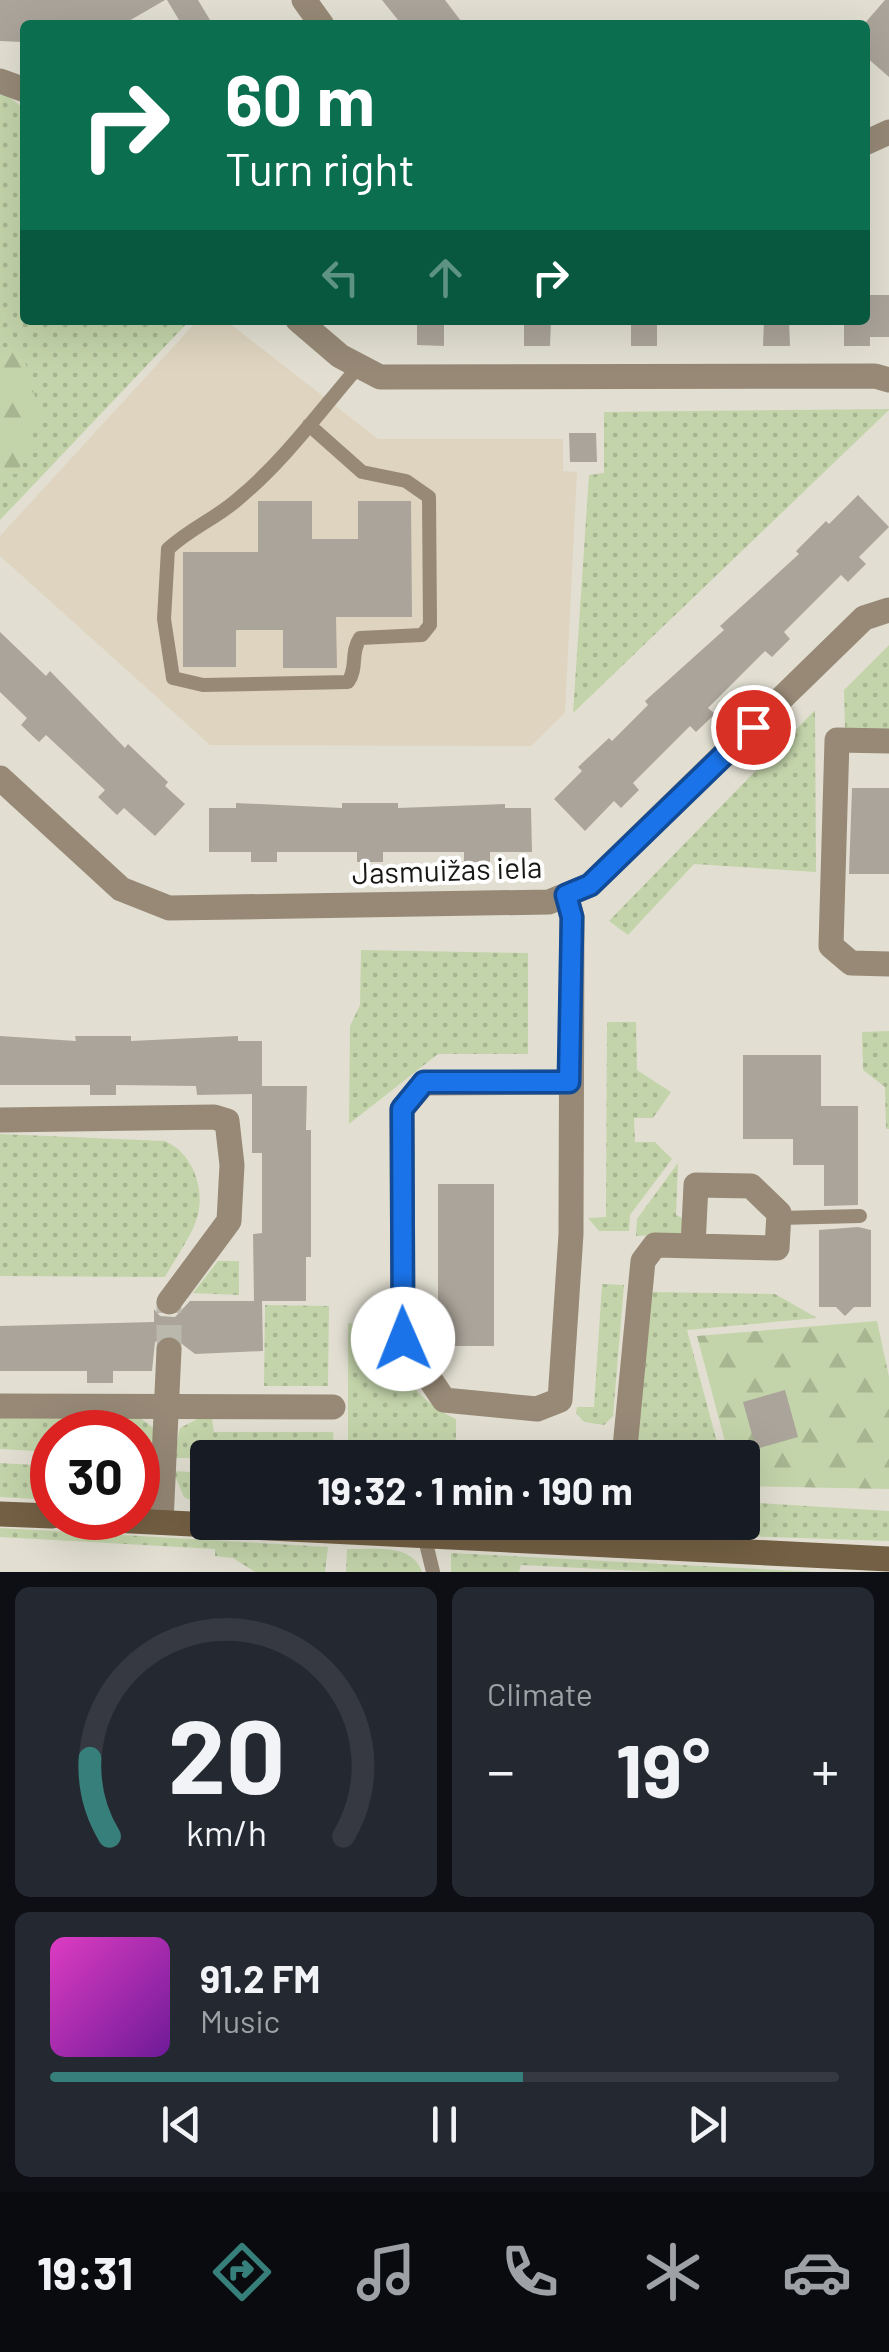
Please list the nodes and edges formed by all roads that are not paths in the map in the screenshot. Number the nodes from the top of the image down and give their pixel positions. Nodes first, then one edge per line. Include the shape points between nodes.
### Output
1 (304, 325) edge
2 (359, 366) junction
3 (889, 380) edge
4 (308, 425) junction
5 (889, 610) edge
6 (889, 741) edge
7 (0, 778) edge
8 (566, 895) junction
9 (889, 964) edge
10 (569, 1082) junction
11 (0, 1120) edge
12 (860, 1216) dead end
13 (779, 1218) junction
14 (693, 1246) junction
15 (169, 1302) tunnel mouth
16 (169, 1350) tunnel mouth
17 (0, 1406) edge
18 (168, 1406) junction
19 (334, 1406) dead end
20 (626, 1440) edge
21 (0, 1514) edge
22 (30, 1515) edge
23 (161, 1522) joint
24 (190, 1524) edge
25 (425, 1540) edge
26 (682, 1540) edge
27 (889, 1559) edge
28 (433, 1572) edge

1 - 2 street
2 - 3 street via 380,377
2 - 4 lane
4 - 4 lane via 235,502 168,549 164,619 172,678 203,685 348,682 360,638 422,636 430,624 429,497 406,481 362,472
5 - 8 street, Jasmuižas iela via 864,618 590,885
6 - 9 street via 837,740 832,946 850,963
7 - 8 street, Jasmuižas iela via 120,888 169,908 548,902
8 - 10 street via 572,917
10 - 10 street via 570,1234 560,1400 537,1409 444,1400 403,1339 402,1109 424,1082
11 - 15 street via 227,1122 228,1221
12 - 13 lane
13 - 14 street via 778,1248
13 - 14 street via 750,1186 696,1185
14 - 20 street via 654,1245 642,1262
16 - 18 street
17 - 18 street
18 - 19 street
18 - 23 street
21 - 22 street
23 - 24 street
25 - 28 lane
26 - 27 street

